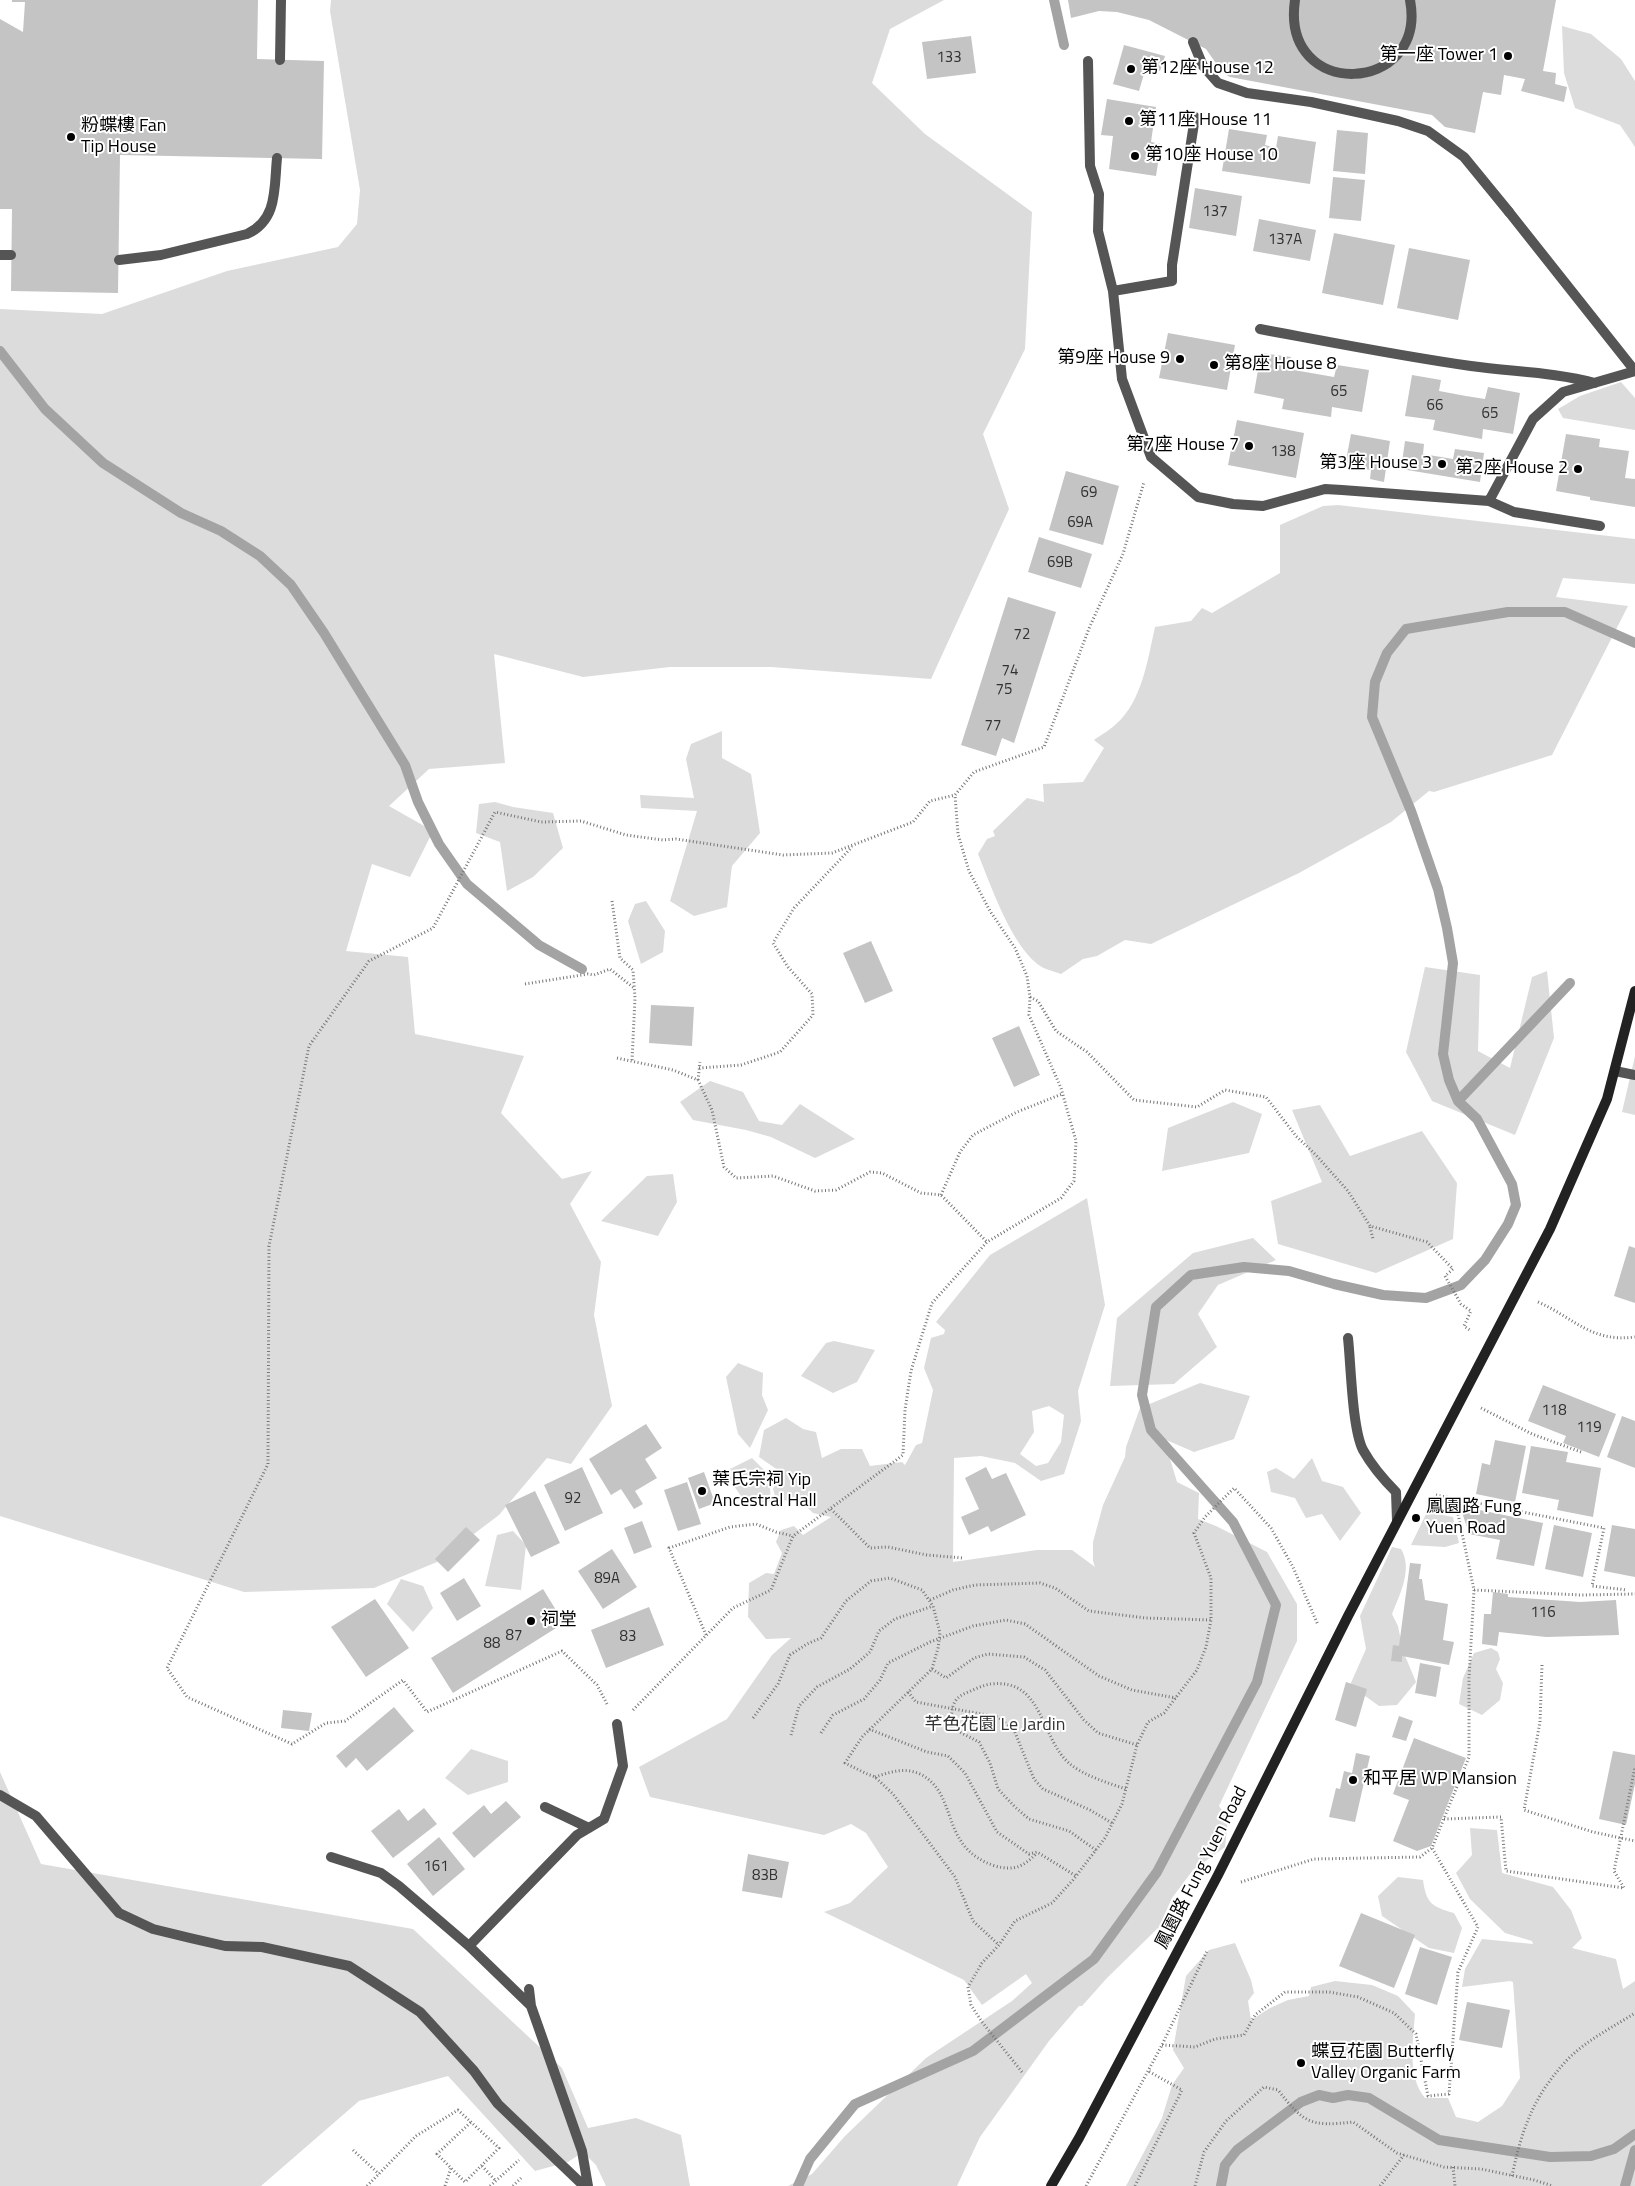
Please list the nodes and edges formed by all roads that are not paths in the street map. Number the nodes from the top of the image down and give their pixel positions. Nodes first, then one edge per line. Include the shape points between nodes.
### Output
1 (281, 0) edge
2 (1294, 0) edge
3 (1410, 0) edge
4 (1193, 42) dead end
5 (280, 60) dead end
6 (1088, 61) dead end
7 (1195, 117) dead end
8 (277, 158) dead end
9 (0, 255) edge
10 (11, 256) dead end
11 (118, 260) dead end
12 (1113, 291) junction
13 (1260, 330) dead end
14 (1635, 371) edge
15 (1595, 383) junction
16 (1490, 501) junction
17 (1600, 526) dead end
18 (1635, 991) edge
19 (1615, 1071) junction
20 (1635, 1075) edge
21 (1348, 1338) dead end
22 (1397, 1521) junction
23 (617, 1724) road end
24 (0, 1795) edge
25 (545, 1808) dead end
26 (589, 1828) junction
27 (331, 1857) dead end
28 (469, 1946) junction
29 (528, 1989) dead end
30 (531, 2006) junction
31 (584, 2186) edge
32 (588, 2186) edge
33 (1051, 2186) edge

1 - 5 street
2 - 3 street via 1295,34 1304,52 1318,65 1335,73 1355,75 1373,71 1390,62 1403,48 1410,31
4 - 14 street via 1203,66 1218,83 1247,93 1321,104 1398,121 1428,131 1464,157
6 - 12 street via 1090,166 1100,194 1098,231
7 - 12 street via 1172,281
8 - 11 street via 270,212 254,231 161,254
9 - 10 street
12 - 16 street via 1122,379 1151,457 1198,496 1233,504 1263,506 1325,490
13 - 15 street via 1460,364 1565,375
14 - 15 street
15 - 16 street via 1563,392 1533,419
16 - 17 street via 1514,512
18 - 19 street, 鳳園路 Fung Yuen Road
19 - 20 street
19 - 22 street, 鳳園路 Fung Yuen Road via 1607,1099 1550,1230
21 - 22 street via 1362,1448 1378,1474 1396,1492
22 - 33 street, 鳳園路 Fung Yuen Road via 1218,1875
23 - 26 street via 623,1766 604,1820
24 - 31 street via 36,1816 119,1913 154,1929 190,1938 225,1946 262,1947 348,1966 420,2012 474,2071 498,2104
25 - 26 street
26 - 28 street via 577,1835
27 - 28 street via 381,1873
28 - 30 street
29 - 30 street
30 - 32 street via 582,2151

